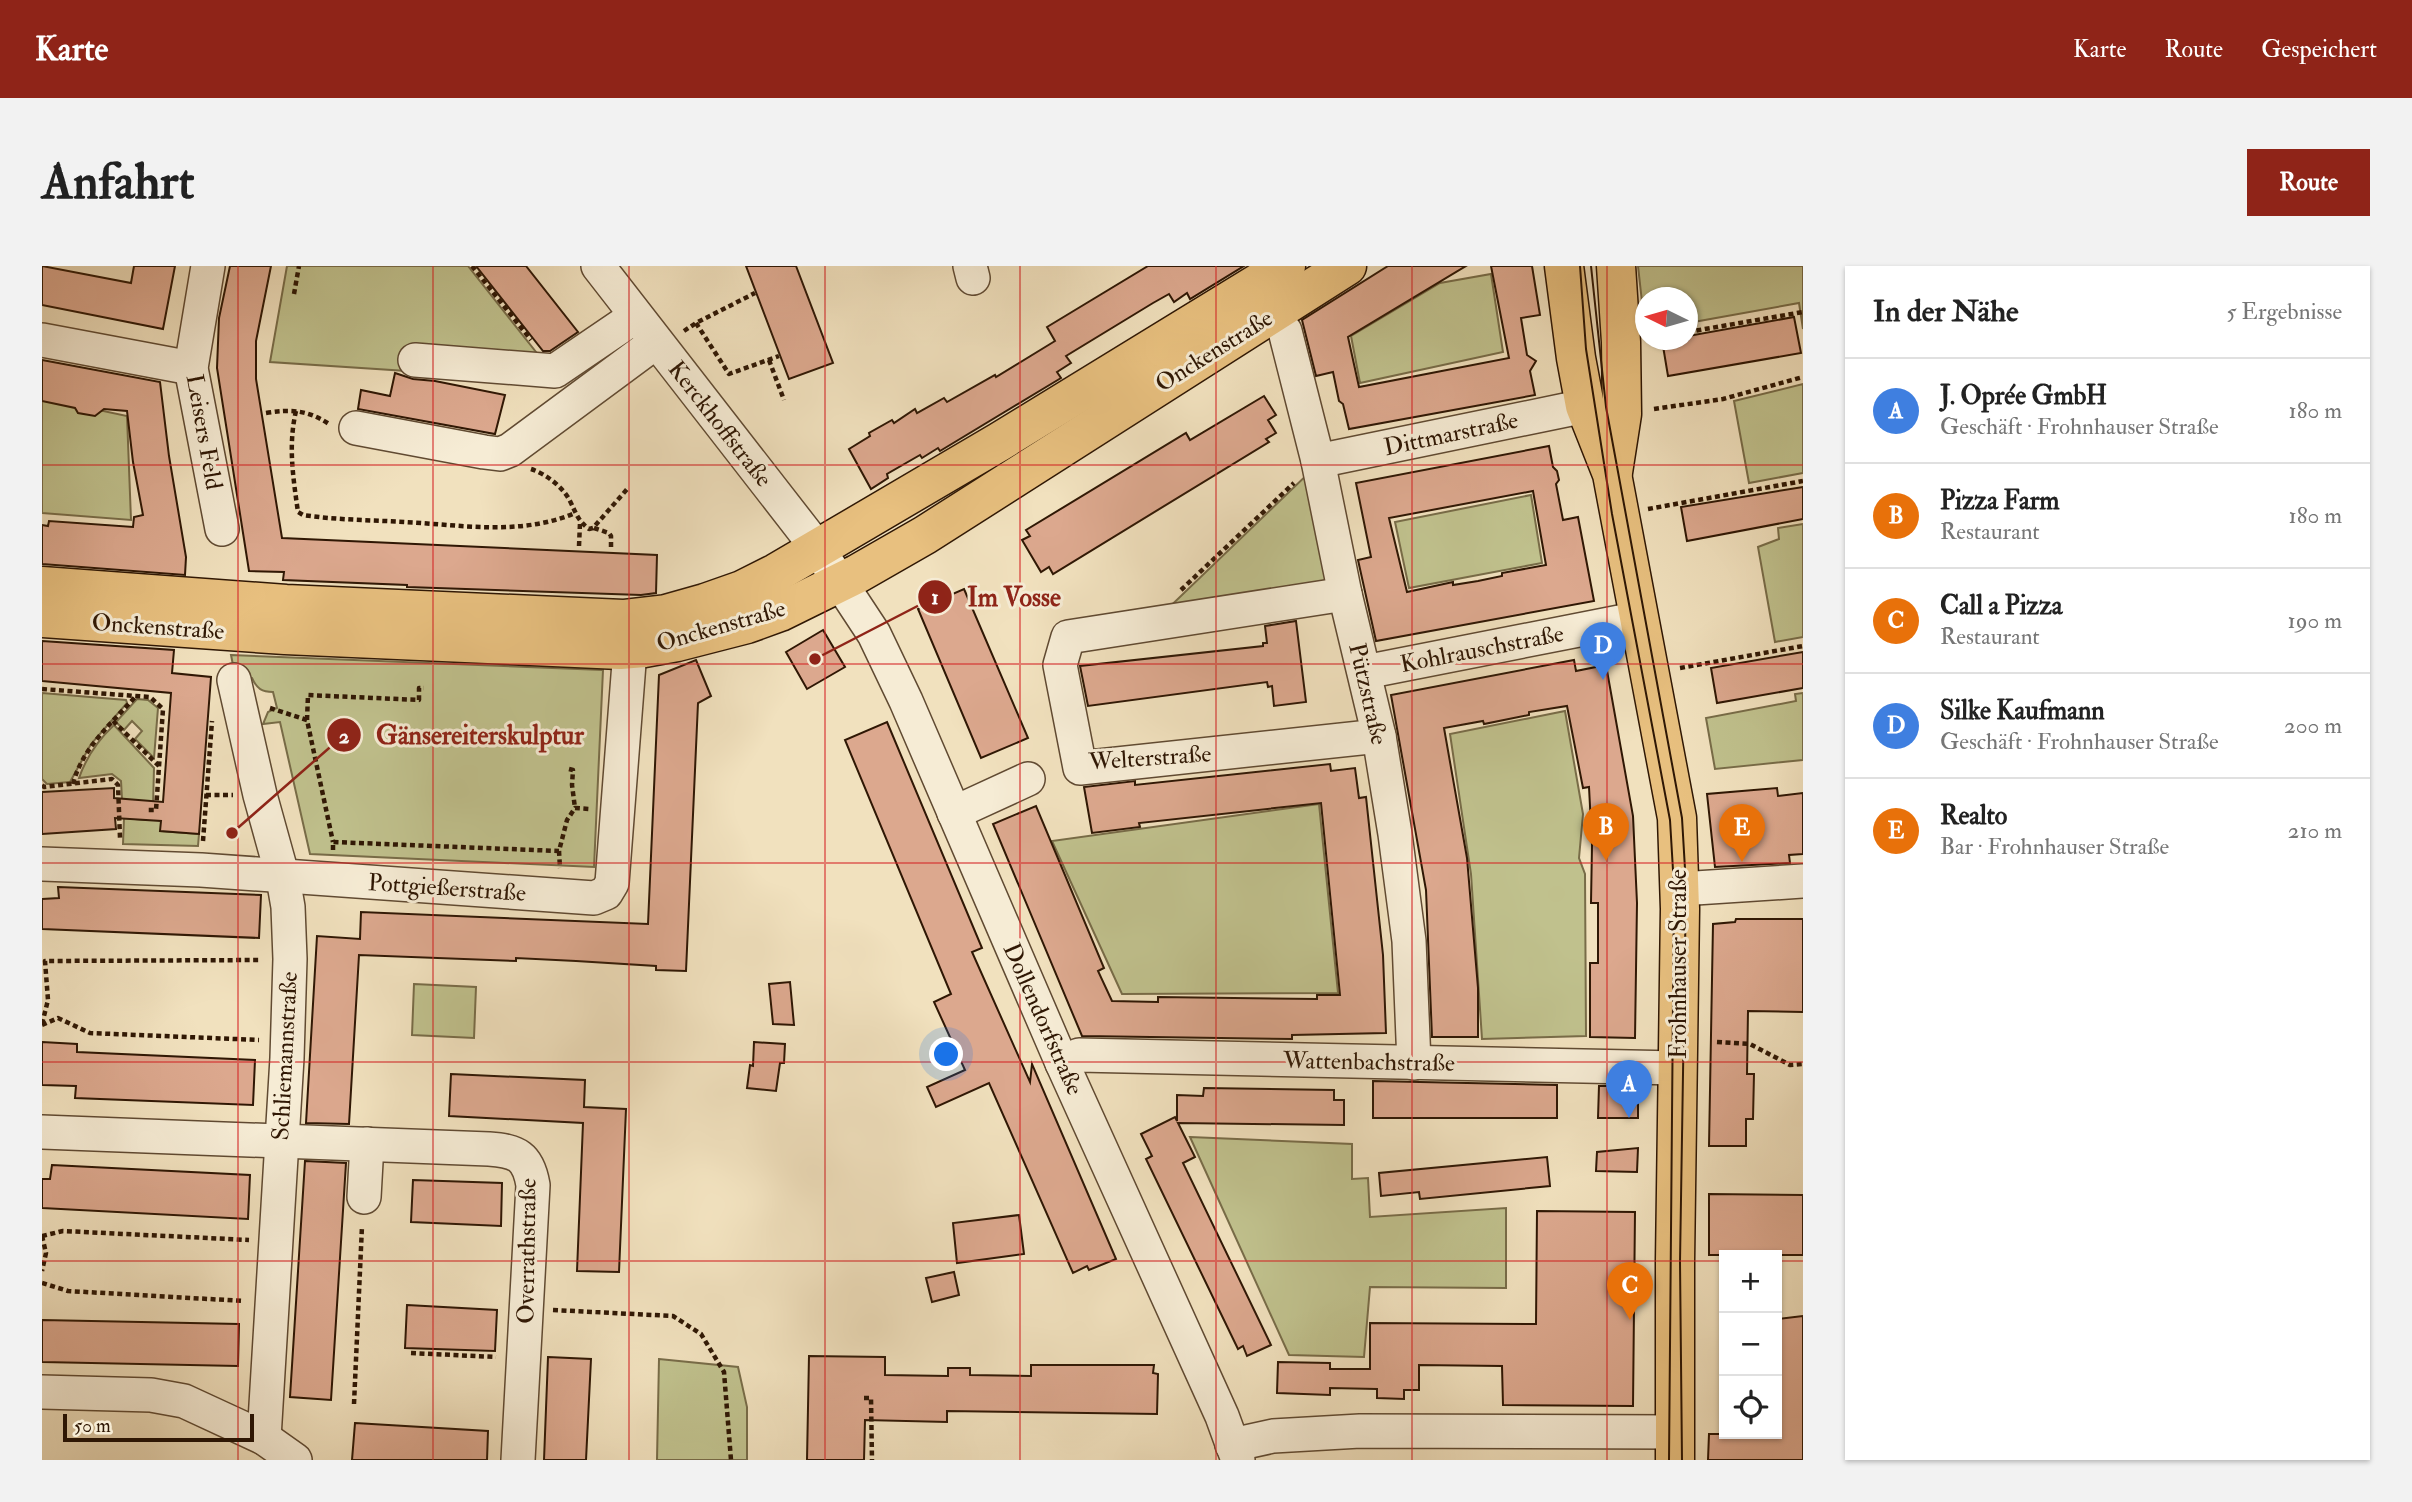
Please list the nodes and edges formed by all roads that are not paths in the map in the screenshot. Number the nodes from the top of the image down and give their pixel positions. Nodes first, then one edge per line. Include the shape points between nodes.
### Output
1 (208, 266) edge
2 (598, 266) edge
3 (1286, 266) edge
4 (1348, 266) edge
5 (1564, 266) edge
6 (1616, 266) edge
7 (636, 316) junction
8 (1285, 331) dead end
9 (42, 340) edge
10 (658, 345) junction
11 (415, 359) dead end
12 (191, 368) junction
13 (1603, 410) junction
14 (356, 428) road end
15 (1318, 461) junction
16 (222, 529) dead end
17 (818, 549) junction
18 (841, 582) junction
19 (42, 586) edge
20 (1345, 594) junction
21 (42, 618) edge
22 (1640, 618) junction
23 (630, 650) junction
24 (1365, 672) junction
25 (228, 698) road end
26 (1379, 736) junction
27 (1028, 779) dead end
28 (954, 813) junction
29 (42, 864) edge
30 (282, 877) junction
31 (1803, 881) edge
32 (1680, 889) junction
33 (1062, 1063) junction
34 (1414, 1063) junction
35 (1678, 1068) junction
36 (42, 1132) edge
37 (281, 1143) junction
38 (367, 1144) junction
39 (364, 1197) road end
40 (42, 1392) edge
41 (264, 1438) junction
42 (1675, 1446) edge
43 (1235, 1456) edge
44 (295, 1460) edge
45 (518, 1460) edge

1 - 12 street, Leisers Feld
2 - 7 street, Kerckhoffstraße
3 - 17 main road, Onckenstraße
4 - 18 main road, Onckenstraße via 925,536
5 - 13 main road, Frohnhauser Straße via 1576,358
6 - 13 main road, Frohnhauser Straße via 1621,342
7 - 10 street, Kerckhoffstraße
7 - 11 street via 555,371
8 - 15 street, Pützstraße
9 - 12 street
10 - 14 street via 505,452
10 - 17 street, Kerckhoffstraße
12 - 16 street, Leisers Feld
13 - 15 street, Dittmarstraße
13 - 22 main road, Frohnhauser Straße
15 - 20 street, Pützstraße
17 - 18 street, Kerckhoffstraße
17 - 19 main road, Onckenstraße via 741,590 705,603 624,619 286,604
18 - 23 main road, Onckenstraße via 747,624
18 - 28 street, Dollendorfstraße via 879,645
20 - 24 street, Pützstraße
20 - 26 street, Welterstraße via 1068,637 1060,665 1080,768
21 - 23 main road, Onckenstraße via 285,635
22 - 24 street, Kohlrauschstraße
22 - 32 main road, Frohnhauser Straße via 1677,818
23 - 30 street, Pottgießerstraße via 611,883 606,893 594,898
24 - 26 street, Pützstraße
25 - 30 street, Schliemannstraße
26 - 34 street, Pützstraße via 1409,941
27 - 28 street
28 - 33 street, Dollendorfstraße
29 - 30 street, Pottgießerstraße
30 - 37 street, Schliemannstraße via 290,960
31 - 32 street
32 - 35 main road, Frohnhauser Straße
33 - 34 street, Wattenbachstraße via 1079,1055
33 - 43 street, Dollendorfstraße via 1222,1416
34 - 35 street, Wattenbachstraße
35 - 42 main road, Frohnhauser Straße
36 - 37 street, Overrathstraße
37 - 38 street, Overrathstraße
37 - 41 street, Schliemannstraße
38 - 39 street
38 - 45 street, Overrathstraße via 509,1151 530,1169 528,1309
40 - 41 street via 151,1395 184,1401
41 - 44 street
42 - 43 street via 1360,1431 1273,1436

